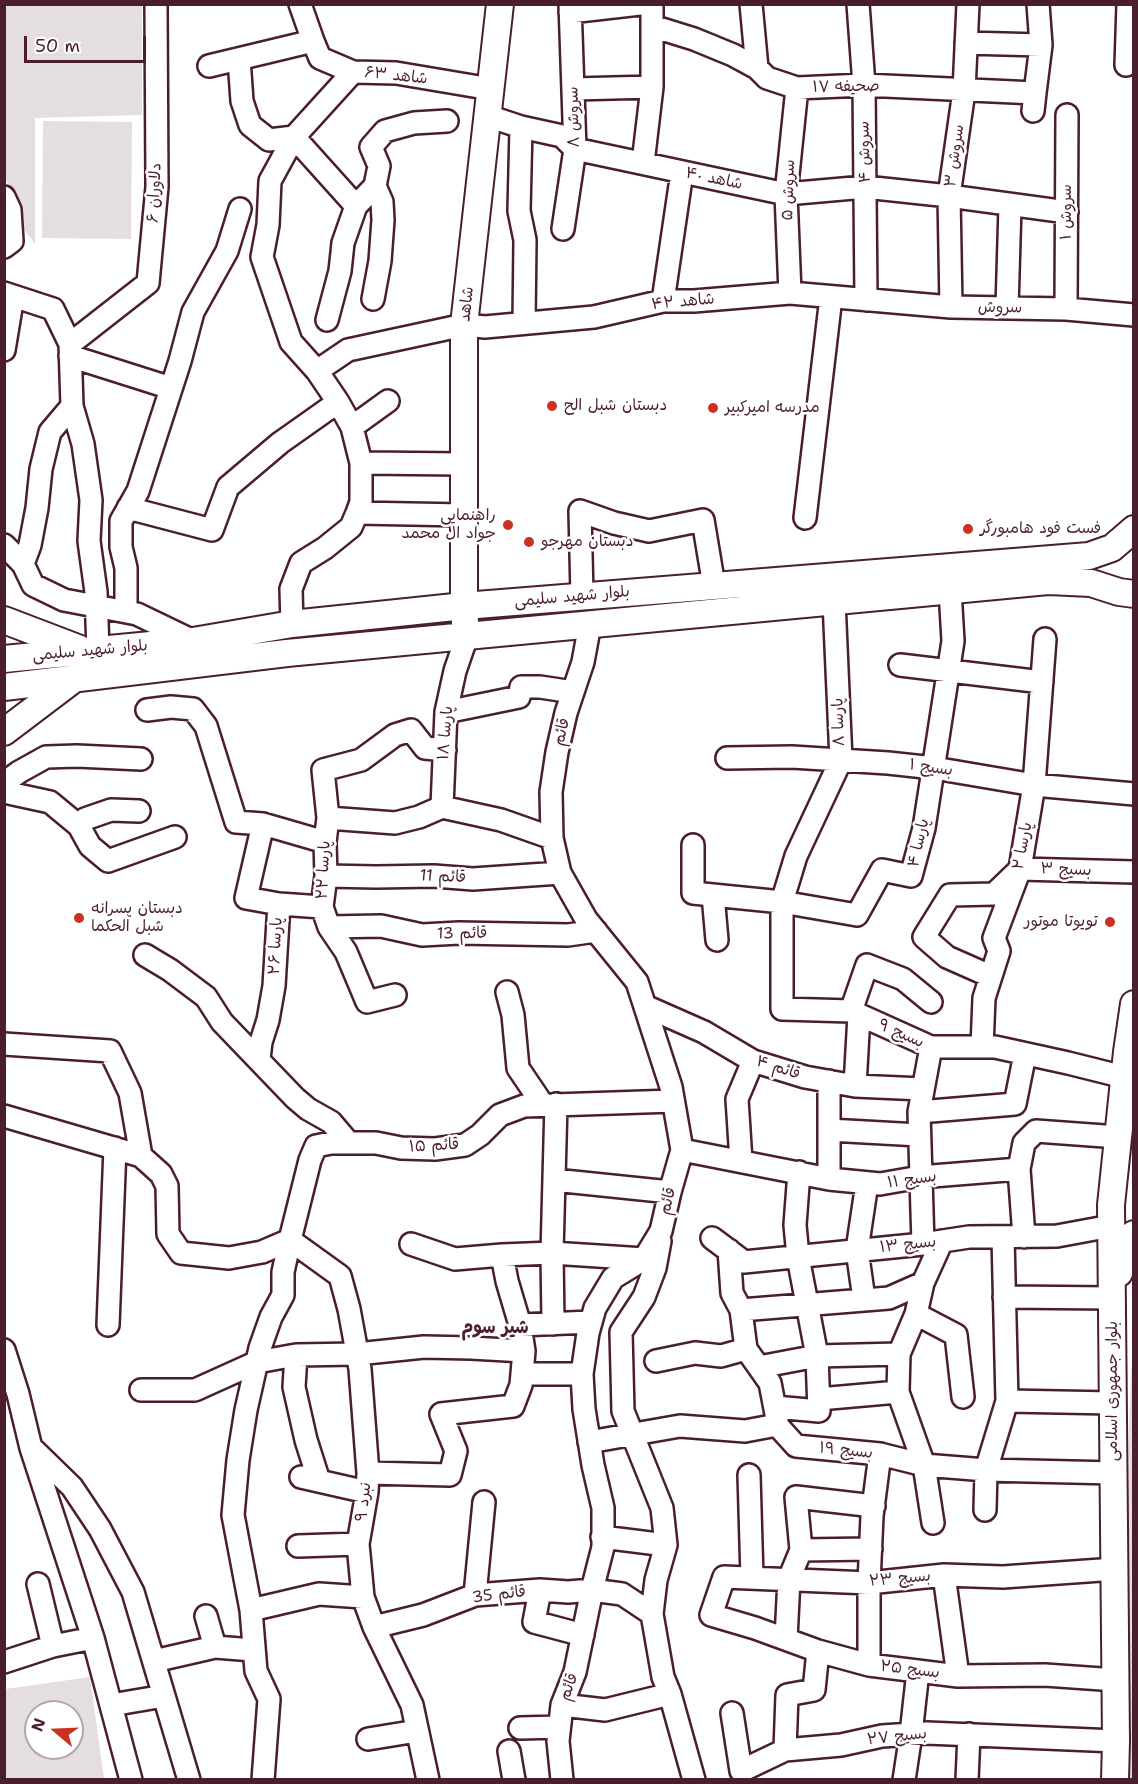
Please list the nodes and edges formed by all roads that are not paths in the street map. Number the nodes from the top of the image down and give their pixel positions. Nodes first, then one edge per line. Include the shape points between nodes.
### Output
1 (156, 4) edge
2 (305, 4) edge
3 (501, 4) edge
4 (640, 4) edge
5 (652, 4) edge
6 (751, 4) edge
7 (858, 4) edge
8 (968, 4) edge
9 (1038, 4) edge
10 (1128, 4) edge
11 (300, 5) edge
12 (570, 8) edge
13 (652, 26) junction
14 (313, 41) junction
15 (966, 43) junction
16 (1041, 45) junction
17 (239, 59) junction
18 (1126, 65) dead end
19 (209, 66) dead end
20 (757, 68) junction
21 (353, 72) junction
22 (864, 85) junction
23 (652, 87) junction
24 (797, 88) junction
25 (491, 89) junction
26 (574, 89) junction
27 (964, 91) junction
28 (1067, 115) dead end
29 (488, 116) junction
30 (447, 121) dead end
31 (521, 127) junction
32 (294, 137) junction
33 (575, 149) junction
34 (643, 163) junction
35 (682, 172) junction
36 (375, 186) junction
37 (865, 187) junction
38 (786, 194) junction
39 (949, 196) junction
40 (4, 197) edge
41 (356, 206) junction
42 (1010, 206) junction
43 (240, 209) dead end
44 (1066, 212) junction
45 (563, 229) dead end
46 (4, 247) edge
47 (790, 293) junction
48 (9, 295) edge
49 (831, 297) junction
50 (374, 298) dead end
51 (866, 300) junction
52 (663, 301) junction
53 (951, 307) junction
54 (1006, 308) junction
55 (1066, 309) junction
56 (1134, 315) edge
57 (327, 320) dead end
58 (524, 323) junction
59 (464, 325) junction
60 (4, 350) edge
61 (70, 350) junction
62 (317, 371) junction
63 (171, 388) junction
64 (388, 401) dead end
65 (338, 402) junction
66 (72, 406) junction
67 (352, 427) junction
68 (361, 463) junction
69 (464, 464) junction
70 (128, 508) junction
71 (357, 513) junction
72 (464, 516) junction
73 (805, 518) dead end
74 (1134, 529) edge
75 (4, 545) edge
76 (1123, 547) edge
77 (23, 564) junction
78 (1091, 583) junction
79 (714, 585) junction
80 (950, 590) junction
81 (1134, 594) edge
82 (582, 596) junction
83 (834, 601) junction
84 (96, 606) junction
85 (464, 606) junction
86 (1134, 610) edge
87 (126, 611) junction
88 (4, 620) edge
89 (292, 624) junction
90 (590, 624) junction
91 (466, 636) junction
92 (1045, 639) dead end
93 (193, 641) junction
94 (92, 651) junction
95 (4, 658) edge
96 (900, 664) dead end
97 (948, 670) junction
98 (74, 679) junction
99 (1042, 682) junction
100 (4, 687) edge
101 (573, 692) junction
102 (147, 710) dead end
103 (446, 712) junction
104 (4, 732) edge
105 (445, 750) junction
106 (727, 758) dead end
107 (141, 759) dead end
108 (841, 760) junction
109 (934, 768) junction
110 (4, 783) edge
111 (1034, 785) junction
112 (4, 792) edge
113 (1134, 794) edge
114 (442, 807) junction
115 (139, 811) dead end
116 (328, 818) junction
117 (263, 824) junction
118 (79, 826) junction
119 (175, 837) dead end
120 (552, 838) junction
121 (325, 842) junction
122 (693, 845) dead end
123 (1020, 869) junction
124 (1134, 872) edge
125 (560, 873) junction
126 (326, 876) junction
127 (713, 895) junction
128 (782, 902) junction
129 (279, 904) junction
130 (322, 907) junction
131 (329, 927) junction
132 (596, 931) junction
133 (717, 940) dead end
134 (146, 955) dead end
135 (990, 976) junction
136 (507, 992) dead end
137 (395, 995) dead end
138 (931, 1002) dead end
139 (1134, 1004) edge
140 (645, 1006) junction
141 (855, 1013) junction
142 (4, 1044) edge
143 (931, 1047) junction
144 (982, 1047) junction
145 (1025, 1054) junction
146 (259, 1059) junction
147 (753, 1061) junction
148 (1124, 1077) junction
149 (828, 1081) junction
150 (855, 1086) junction
151 (923, 1089) junction
152 (673, 1101) junction
153 (550, 1105) junction
154 (919, 1112) junction
155 (4, 1116) edge
156 (829, 1130) junction
157 (919, 1135) junction
158 (348, 1142) junction
159 (1118, 1143) junction
160 (115, 1148) junction
161 (682, 1150) junction
162 (141, 1155) junction
163 (741, 1161) junction
164 (1019, 1169) junction
165 (800, 1172) junction
166 (1134, 1173) edge
167 (920, 1177) junction
168 (829, 1179) junction
169 (554, 1180) junction
170 (867, 1183) junction
171 (670, 1192) junction
172 (1123, 1230) edge
173 (661, 1231) junction
174 (1003, 1237) junction
175 (1024, 1237) junction
176 (290, 1240) junction
177 (932, 1243) junction
178 (411, 1244) dead end
179 (857, 1250) junction
180 (552, 1253) junction
181 (502, 1255) junction
182 (798, 1257) junction
183 (644, 1259) junction
184 (923, 1283) junction
185 (1004, 1297) junction
186 (1112, 1298) junction
187 (864, 1299) junction
188 (808, 1304) junction
189 (741, 1310) junction
190 (916, 1314) junction
191 (591, 1322) junction
192 (553, 1324) junction
193 (108, 1325) dead end
194 (520, 1325) junction
195 (747, 1349) junction
196 (4, 1350) edge
197 (524, 1351) junction
198 (357, 1354) junction
199 (899, 1354) junction
200 (296, 1355) junction
201 (817, 1356) junction
202 (656, 1361) dead end
203 (257, 1362) junction
204 (759, 1367) junction
205 (522, 1374) junction
206 (582, 1374) junction
207 (141, 1390) dead end
208 (898, 1392) junction
209 (963, 1397) dead end
210 (819, 1399) junction
211 (1007, 1401) junction
212 (1113, 1403) junction
213 (776, 1416) junction
214 (632, 1435) junction
215 (590, 1442) junction
216 (32, 1448) junction
217 (880, 1454) junction
218 (924, 1465) junction
219 (986, 1470) junction
220 (1114, 1473) junction
221 (750, 1475) dead end
222 (367, 1482) junction
223 (484, 1502) dead end
224 (874, 1506) junction
225 (985, 1510) dead end
226 (933, 1523) dead end
227 (603, 1537) junction
228 (358, 1544) junction
229 (666, 1545) junction
230 (298, 1546) dead end
231 (871, 1549) junction
232 (801, 1550) junction
233 (1115, 1569) junction
234 (944, 1575) junction
235 (752, 1578) junction
236 (789, 1579) junction
237 (869, 1583) junction
238 (38, 1584) dead end
239 (540, 1590) junction
240 (592, 1590) junction
241 (475, 1595) junction
242 (363, 1597) junction
243 (251, 1610) junction
244 (652, 1614) junction
245 (711, 1615) joint
246 (206, 1616) dead end
247 (374, 1627) junction
248 (583, 1635) junction
249 (93, 1638) junction
250 (786, 1639) junction
251 (53, 1646) junction
252 (215, 1647) junction
253 (253, 1650) junction
254 (818, 1651) junction
255 (154, 1661) junction
256 (4, 1662) edge
257 (869, 1665) junction
258 (918, 1671) junction
259 (958, 1676) junction
260 (1116, 1680) junction
261 (669, 1694) junction
262 (164, 1696) junction
263 (111, 1705) junction
264 (562, 1705) junction
265 (732, 1713) dead end
266 (560, 1727) junction
267 (520, 1728) dead end
268 (417, 1731) junction
269 (911, 1734) junction
270 (969, 1734) junction
271 (368, 1739) dead end
272 (1116, 1741) junction
273 (785, 1750) junction
274 (509, 1751) dead end
275 (131, 1779) edge
276 (189, 1779) edge
277 (263, 1779) edge
278 (428, 1779) edge
279 (514, 1779) edge
280 (562, 1779) edge
281 (694, 1779) edge
282 (904, 1779) edge
283 (967, 1779) edge
284 (1115, 1779) edge

1 - 61 street, دلاوران ۶ via 157,188 148,283
2 - 11 street
3 - 25 main road, شاهد
4 - 12 street
5 - 13 street
6 - 20 street
7 - 22 street, سروش ۴
8 - 15 street, سروش ۳
9 - 16 street
10 - 18 street
11 - 14 street, شاهد ۶۳
12 - 26 street, سروش ۸
13 - 20 street, صحیفه ۱۷ via 694,39
13 - 23 street
14 - 17 street
14 - 21 street, شاهد ۶۳ via 320,58
15 - 16 street
15 - 27 street, سروش ۳
16 - 27 street, صحیفه ۱۷ via 1034,102
17 - 19 street
17 - 32 street via 242,101 250,126 269,140
20 - 24 street, صحیفه ۱۷ via 767,78
21 - 25 street, شاهد ۶۳ via 396,73
21 - 32 street
22 - 24 street, صحیفه ۱۷
22 - 27 street, صحیفه ۱۷
22 - 37 street, سروش ۴
23 - 26 street
23 - 34 street
24 - 38 street, سروش ۵
25 - 29 main road, شاهد
26 - 33 street, سروش ۸
27 - 39 street, سروش ۳
28 - 44 street, سروش ۱
29 - 31 street, شاهد ۴۰
29 - 59 main road, شاهد
30 - 36 street via 414,123 385,131 370,147 379,166
31 - 33 street, شاهد ۴۰ via 562,136
31 - 58 street via 519,211 525,240
32 - 41 street
32 - 62 street via 270,181 262,257 291,342
33 - 34 street, شاهد ۴۰
33 - 45 street, سروش ۸
34 - 35 street, شاهد ۴۰
35 - 38 street, شاهد ۴۰
35 - 52 street
36 - 41 street
36 - 50 street via 382,202 383,220
37 - 38 street, شاهد ۴۰
37 - 39 street, شاهد ۴۰
37 - 51 street, سروش ۴
38 - 47 street, سروش ۵
39 - 42 street, شاهد ۴۰
39 - 53 street, سروش ۳
40 - 46 street via 10,210 12,241
41 - 57 street via 343,243
42 - 44 street, شاهد ۴۰
42 - 54 street
43 - 63 street via 227,251 193,312
44 - 55 street, سروش ۱
47 - 49 street, شاهد ۴۲
47 - 52 street, شاهد ۴۲
48 - 60 street
48 - 61 street via 53,309
49 - 51 street, شاهد ۴۲
49 - 73 street
51 - 53 street, سروش
52 - 58 street, شاهد ۴۲ via 594,317
53 - 54 street, سروش
54 - 55 street, سروش
55 - 56 street, سروش
58 - 59 street, شاهد ۴۲
59 - 62 street, شاهد ۴۲ via 348,350
59 - 69 main road, شاهد
61 - 63 street
61 - 66 street
62 - 65 street
63 - 70 street via 138,491
64 - 67 street
65 - 67 street
65 - 70 street via 280,443 228,487 212,530
66 - 77 street via 50,432 30,545
66 - 84 street via 83,444 91,500 89,541
67 - 68 street
68 - 69 street
68 - 71 street via 361,502
69 - 72 main road, شاهد
70 - 87 street via 121,521
71 - 72 street
71 - 89 street via 351,527 301,563 291,589
72 - 85 main road, شاهد
74 - 76 main road, بلوار شهید سلیمی
75 - 77 street
76 - 79 main road, بلوار شهید سلیمی via 1089,556
77 - 84 street via 33,585 64,600
78 - 80 main road, بلوار شهید سلیمی via 1048,581
78 - 81 main road
78 - 86 main road
79 - 82 main road, بلوار شهید سلیمی
79 - 82 street via 703,520 649,531 580,511
80 - 83 main road, بلوار شهید سلیمی
80 - 97 street, پارسا ۴ via 953,641
82 - 85 main road, بلوار شهید سلیمی
83 - 90 main road, بلوار شهید سلیمی
83 - 108 street, پارسا ۸
84 - 87 street
84 - 94 street
85 - 89 main road, بلوار شهید سلیمی
85 - 91 main road, شاهد
87 - 93 street
88 - 94 main road
89 - 93 main road, بلوار شهید سلیمی
90 - 91 main road, بلوار شهید سلیمی
90 - 101 street, قائم
91 - 98 main road, بلوار شهید سلیمی
91 - 103 street, پارسا ۱۸
92 - 99 street, پارسا ۲
93 - 94 main road, بلوار شهید سلیمی
94 - 95 main road, بلوار شهید سلیمی
96 - 97 street
97 - 99 street
97 - 109 street, پارسا ۴
98 - 100 main road, بلوار شهید سلیمی
98 - 104 main road
99 - 111 street, پارسا ۲
101 - 103 street via 521,687 519,696
101 - 120 street, قائم via 551,792
102 - 117 street via 193,710 206,726 236,822
103 - 105 street, پارسا ۱۸
105 - 114 street, پارسا ۱۸
105 - 116 street, پارسا ۲۲ via 425,748 411,730 395,735 361,760 323,770
106 - 108 street, بسیج ۱
107 - 110 street via 46,757
108 - 109 street, بسیج ۱
108 - 128 street, پارسا ۸ via 796,856
109 - 111 street, بسیج ۱
109 - 128 street, پارسا ۴ via 911,876 882,870 857,915
111 - 113 street, بسیج ۱
111 - 123 street, پارسا ۲
112 - 118 street via 50,802
114 - 116 street via 395,824
114 - 120 street via 501,820
115 - 118 street via 111,810 85,819
116 - 121 street, پارسا ۲۲
117 - 121 street
117 - 129 street, پارسا ۲۶ via 246,898
118 - 119 street via 90,846 108,861
120 - 125 street, قائم
121 - 126 street, پارسا ۲۲
122 - 127 street, پارسا ۴ via 693,893
123 - 124 street, بسیج ۳
123 - 135 street, پارسا ۲ via 994,938 999,951
123 - 135 street, بسیج ۳ via 994,894 950,896 924,936 947,957
125 - 126 street, قائم 11 via 473,879
125 - 132 street, قائم
126 - 130 street, پارسا ۲۲
127 - 128 street, پارسا ۴
127 - 133 street
128 - 141 street, بسیج ۹ via 782,1009
129 - 130 street
129 - 146 street, پارسا ۲۶ via 274,986
130 - 131 street, پارسا ۲۲
131 - 132 street, قائم 13 via 381,926 422,934 568,935
131 - 137 street, پارسا ۲۲ via 346,952 367,1002
132 - 140 street, قائم via 637,982
134 - 146 street via 206,997 222,1022
135 - 144 street, پارسا ۲ via 984,998
136 - 153 street via 518,1068
138 - 141 street via 903,979 867,965
139 - 148 main road
140 - 147 street, قائم ۴ via 704,1032
140 - 152 street, قائم
141 - 143 street, بسیج ۹
141 - 150 street
142 - 162 street via 110,1051 130,1093
143 - 144 street, بسیج ۹
143 - 151 street
144 - 145 street, بسیج ۹
145 - 148 street, بسیج ۹
145 - 154 street via 1015,1104
146 - 158 street via 308,1109 331,1122
147 - 149 street, قائم ۴
147 - 163 street via 737,1099
148 - 159 main road
149 - 150 street, قائم ۴
149 - 156 street
150 - 151 street, قائم ۴
151 - 154 street
152 - 153 street, قائم ۱۵
152 - 161 street, قائم
153 - 158 street, قائم ۱۵ via 524,1106 500,1115 465,1145 435,1149
153 - 169 street
154 - 157 street
155 - 160 street
156 - 157 street
156 - 168 street
157 - 167 street
158 - 176 street, قائم ۱۵ via 316,1146 309,1160
159 - 164 street via 1036,1131 1024,1143
159 - 166 main road
159 - 172 main road via 1112,1205
160 - 162 street
160 - 193 street
161 - 163 street, بسیج ۱۱
161 - 171 street, قائم
162 - 176 street via 161,1174 167,1186 168,1234 181,1253 229,1258 262,1252
163 - 165 street, بسیج ۱۱
164 - 167 street, بسیج ۱۱
164 - 175 street
165 - 168 street, بسیج ۱۱
165 - 182 street via 795,1225
167 - 170 street, بسیج ۱۱
167 - 177 street
168 - 170 street, بسیج ۱۱
169 - 171 street
169 - 180 street
170 - 179 street
171 - 173 street, قائم
172 - 175 street, بسیج ۱۳
172 - 186 main road, بلوار جمهوری اسلامی via 1130,1237
173 - 183 street, قائم
173 - 214 street via 655,1268 644,1297 621,1332 622,1411
174 - 175 street, بسیج ۱۳
174 - 177 street, بسیج ۱۳
174 - 185 street
176 - 198 street, نبرد ۹ via 340,1276
176 - 203 street via 283,1295 271,1317
177 - 179 street, بسیج ۱۳
177 - 184 street
178 - 181 street via 455,1259
179 - 182 street, بسیج ۱۳
179 - 187 street
180 - 181 street
180 - 183 street
180 - 192 street
181 - 194 street
182 - 188 street
182 - 189 street, بسیج ۱۳ via 744,1262 720,1244 732,1293
183 - 191 street, قائم via 613,1278
184 - 187 street via 889,1298
184 - 190 street
185 - 186 street
185 - 211 street
186 - 212 main road, بلوار جمهوری اسلامی
187 - 188 street
188 - 189 street
188 - 201 street
189 - 195 street
190 - 199 street
190 - 209 street via 956,1335
191 - 192 street
191 - 206 street, قائم
192 - 194 street
194 - 197 street
195 - 202 street via 721,1356 696,1353
195 - 204 street
196 - 216 street
197 - 198 street via 424,1347
197 - 205 street
198 - 200 street
198 - 222 street, نبرد ۹
199 - 201 street
199 - 208 street
200 - 203 street
200 - 222 street via 294,1387 310,1479
201 - 204 street
201 - 210 street
203 - 207 street via 195,1390
203 - 243 street via 239,1450 233,1515
204 - 213 street via 770,1383
205 - 206 street
205 - 222 street via 513,1406 441,1414 456,1451 450,1475
206 - 215 street, قائم
208 - 210 street
208 - 218 street
210 - 213 street via 819,1411
211 - 212 street
211 - 219 street
212 - 220 main road, بلوار جمهوری اسلامی
213 - 214 street via 745,1431 680,1426
213 - 217 street, بسیج ۱۹ via 796,1446
214 - 215 street
214 - 229 street via 662,1508
215 - 227 street, قائم via 603,1508
216 - 249 street
216 - 255 street via 72,1487 100,1529 133,1592
217 - 218 street, بسیج ۱۹
217 - 224 street
218 - 219 street, بسیج ۱۹
218 - 226 street
219 - 220 street, بسیج ۱۹
219 - 225 street
220 - 233 main road, بلوار جمهوری اسلامی
221 - 235 street
222 - 228 street, نبرد ۹
223 - 241 street
224 - 231 street
224 - 232 street via 796,1497
227 - 229 street
227 - 240 street, قائم
228 - 230 street
228 - 242 street, نبرد ۹
229 - 244 street
231 - 232 street
231 - 237 street
232 - 236 street
233 - 234 street, بسیج ۲۳ via 1003,1577
233 - 260 main road, بلوار جمهوری اسلامی
234 - 237 street, بسیج ۲۳
234 - 259 street
235 - 236 street, بسیج ۲۳
235 - 245 street, بسیج ۲۳ via 724,1577
236 - 237 street, بسیج ۲۳
236 - 250 street
237 - 257 street
238 - 251 street
239 - 240 street, قائم 35
239 - 241 street, قائم 35
239 - 248 street via 534,1622
240 - 244 street via 622,1594
240 - 248 street, قائم
241 - 247 street, قائم 35 via 423,1615
242 - 243 street via 319,1594
242 - 247 street, نبرد ۹
243 - 253 street
244 - 261 street
245 - 250 street, بسیج ۲۵
246 - 252 street
247 - 268 street, نبرد ۹ via 412,1705
248 - 264 street, قائم
249 - 251 street
249 - 263 street
250 - 254 street, بسیج ۲۵
251 - 256 street
252 - 253 street
252 - 255 street
253 - 277 street via 256,1671 269,1699
254 - 257 street, بسیج ۲۵
254 - 273 street via 814,1690 787,1695
255 - 262 street
257 - 258 street, بسیج ۲۵
258 - 259 street, بسیج ۲۵
258 - 269 street
259 - 260 street, بسیج ۲۵ via 1045,1675
260 - 272 main road, بلوار جمهوری اسلامی
261 - 264 street via 605,1710
261 - 281 street
262 - 263 street
262 - 276 street
263 - 275 street
264 - 266 street, قائم
265 - 273 street, بسیج ۲۷ via 741,1771
266 - 267 street
266 - 280 street, قائم
268 - 271 street
268 - 278 street, نبرد ۹
269 - 270 street, بسیج ۲۷
269 - 273 street, بسیج ۲۷
269 - 282 street
270 - 272 street, بسیج ۲۷
270 - 283 street
272 - 284 main road, بلوار جمهوری اسلامی
274 - 279 street

